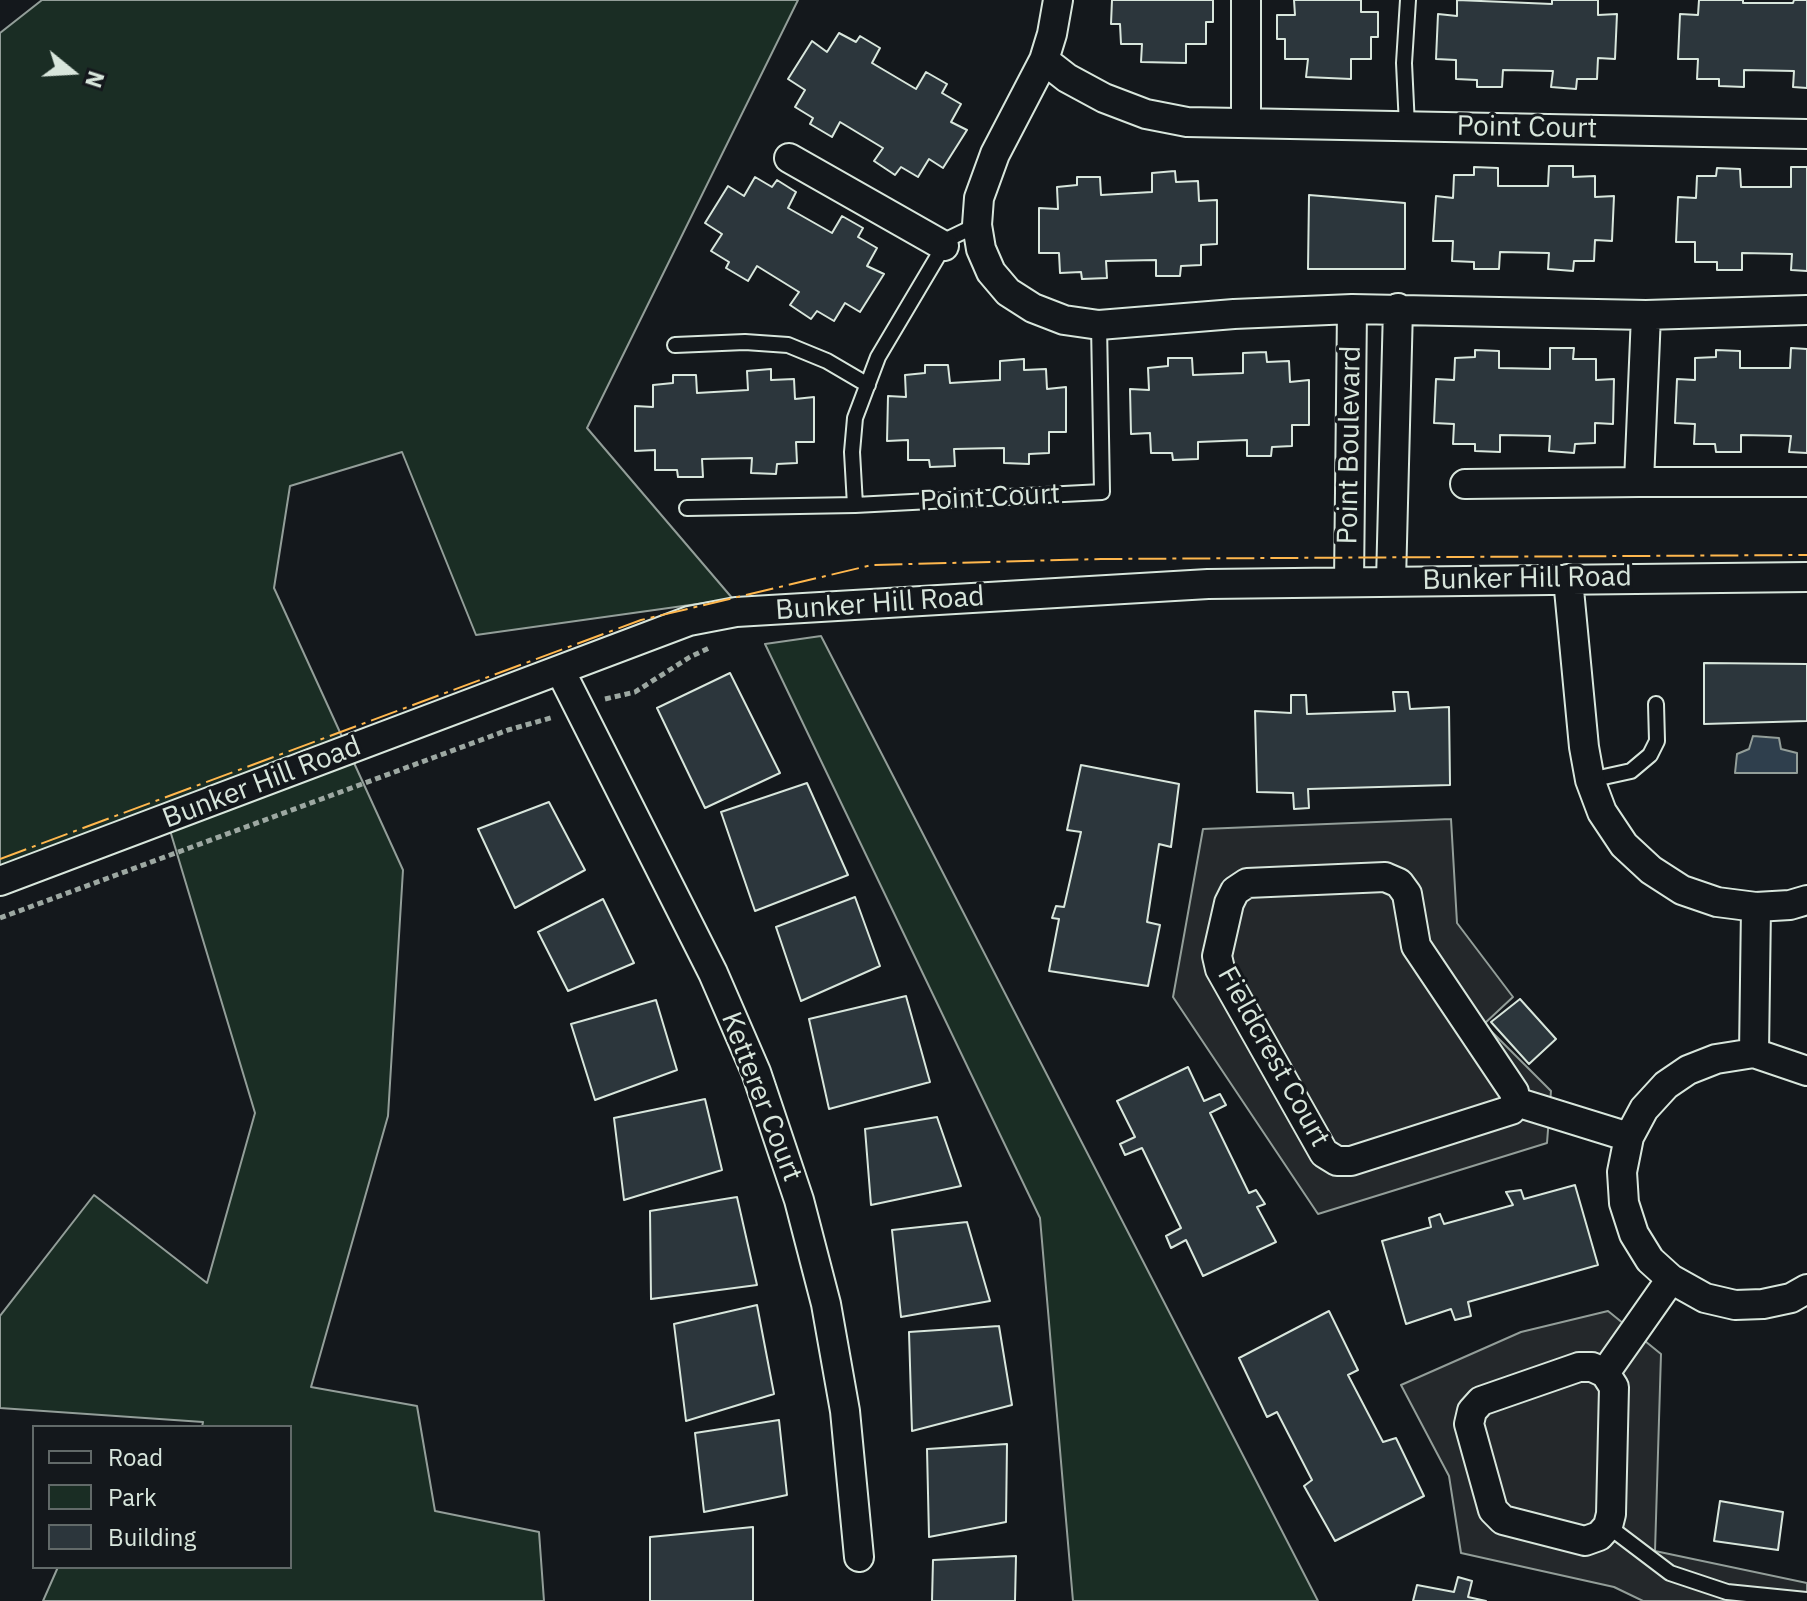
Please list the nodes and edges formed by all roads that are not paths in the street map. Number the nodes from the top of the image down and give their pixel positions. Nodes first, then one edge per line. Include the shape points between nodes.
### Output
1 (1058, 0) edge
2 (1246, 0) edge
3 (1408, 0) edge
4 (1044, 60) junction
5 (1246, 123) junction
6 (1407, 126) junction
7 (1807, 134) edge
8 (789, 158) dead end
9 (977, 225) junction
10 (944, 246) junction
11 (1398, 308) junction
12 (1352, 309) junction
13 (1807, 310) edge
14 (1646, 315) junction
15 (1099, 325) junction
16 (675, 345) dead end
17 (868, 385) junction
18 (1639, 482) junction
19 (1807, 482) edge
20 (1465, 484) dead end
21 (855, 505) junction
22 (687, 508) dead end
23 (1807, 577) edge
24 (1568, 579) junction
25 (1391, 581) junction
26 (1349, 582) junction
27 (560, 670) junction
28 (1656, 704) dead end
29 (1590, 780) junction
30 (0, 881) edge
31 (1807, 900) edge
32 (1756, 907) junction
33 (1754, 1053) junction
34 (1807, 1071) edge
35 (1516, 1102) junction
36 (1629, 1137) junction
37 (1671, 1279) junction
38 (1807, 1289) edge
39 (1605, 1373) junction
40 (1608, 1526) junction
41 (859, 1557) dead end
42 (1807, 1600) edge

1 - 4 street
2 - 5 street
3 - 6 lane
4 - 5 street, Point Court via 1104,98 1146,114 1187,122
4 - 9 street via 995,154 979,198
5 - 6 street, Point Court
6 - 7 street, Point Court
8 - 10 street
9 - 10 lane
9 - 15 street via 991,272 1008,292 1064,320
10 - 17 lane via 878,357
11 - 12 street
11 - 14 street
11 - 25 street, Point Boulevard
12 - 15 street
12 - 26 street, Point Boulevard
13 - 14 street
14 - 18 street
15 - 21 lane, Point Court via 1102,492
16 - 17 lane via 788,345
17 - 21 lane via 855,418
18 - 19 street
18 - 20 street
21 - 22 lane, Point Court
23 - 24 street, Bunker Hill Road
24 - 25 street, Bunker Hill Road
24 - 29 street
25 - 26 street, Bunker Hill Road
26 - 27 street, Bunker Hill Road via 1208,584 736,612 689,621
27 - 30 street, Bunker Hill Road
27 - 41 street, Ketterer Court via 713,973 756,1072 799,1200 826,1304 845,1411
28 - 29 lane via 1657,741 1650,755 1631,771
29 - 32 street via 1602,812 1624,845 1651,870 1682,890
31 - 32 street
32 - 33 street
33 - 34 street
33 - 36 street via 1688,1070 1644,1109
35 - 35 street, Fieldcrest Court via 1416,946 1407,894 1399,883 1385,877 1247,883 1235,891 1217,956 1220,969 1324,1153 1351,1161 1511,1110
35 - 36 street
36 - 37 street via 1622,1172 1624,1203 1650,1260
37 - 38 street via 1705,1298 1735,1305 1791,1298
37 - 39 street
39 - 40 street via 1614,1387
39 - 40 street via 1579,1367 1481,1401 1469,1424 1493,1510 1503,1520 1585,1541
40 - 42 lane via 1670,1573 1727,1592

